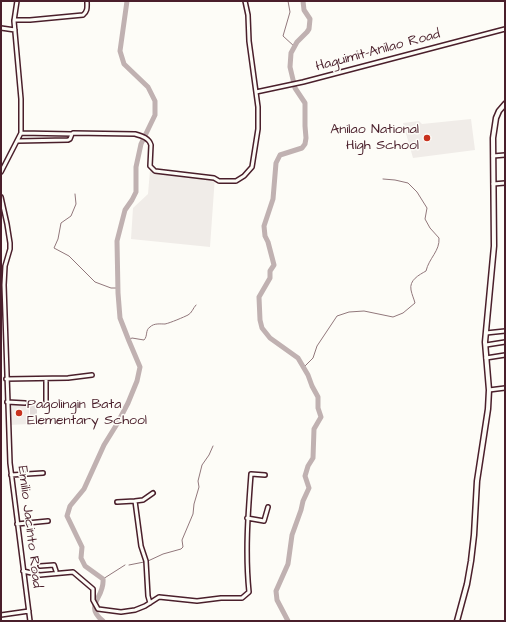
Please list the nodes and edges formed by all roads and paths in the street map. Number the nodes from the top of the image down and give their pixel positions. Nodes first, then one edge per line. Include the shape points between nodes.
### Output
1 (17, 1) edge
2 (87, 1) edge
3 (245, 1) edge
4 (14, 20) junction
5 (1, 28) edge
6 (505, 29) edge
7 (15, 30) junction
8 (256, 92) junction
9 (505, 104) edge
10 (21, 133) junction
11 (72, 134) junction
12 (18, 140) junction
13 (505, 155) edge
14 (493, 156) junction
15 (1, 172) edge
16 (505, 183) edge
17 (493, 184) junction
18 (1, 197) edge
19 (505, 331) edge
20 (486, 333) junction
21 (505, 342) edge
22 (486, 345) junction
23 (505, 355) edge
24 (486, 358) junction
25 (92, 375) dead end
26 (46, 378) junction
27 (6, 379) junction
28 (505, 388) edge
29 (489, 390) junction
30 (46, 401) dead end
31 (7, 402) junction
32 (25, 403) dead end
33 (43, 473) dead end
34 (265, 474) dead end
35 (11, 475) junction
36 (153, 493) dead end
37 (135, 501) junction
38 (117, 502) dead end
39 (268, 508) dead end
40 (247, 518) junction
41 (48, 521) dead end
42 (17, 524) junction
43 (40, 566) dead end
44 (23, 570) junction
45 (56, 572) junction
46 (150, 603) junction
47 (29, 611) junction
48 (1, 615) edge
49 (30, 621) edge
50 (457, 621) edge

1 - 4 street
2 - 4 street via 88,8 83,15
3 - 8 street
4 - 7 street
5 - 7 street
6 - 8 street, Haguimit-Anilao Road
7 - 10 street
8 - 11 street via 258,122 253,162 250,170 236,181 219,181 214,178 155,171 150,166 151,145 141,135
9 - 14 street via 495,125
10 - 11 street
10 - 12 street
11 - 12 street via 68,140
12 - 15 street
13 - 14 street
14 - 17 street
16 - 17 street
17 - 20 street via 494,246
18 - 27 street, Emilio Jacinto Road via 10,243 4,285
19 - 20 street
20 - 22 street
21 - 22 street
22 - 24 street
23 - 24 street
24 - 29 street
25 - 26 street
26 - 27 street
26 - 30 street
27 - 31 street, Emilio Jacinto Road
28 - 29 street
29 - 50 street via 486,426 476,481 471,561
31 - 32 street
31 - 35 street, Emilio Jacinto Road
33 - 35 street
34 - 40 street via 251,474
35 - 42 street, Emilio Jacinto Road
36 - 37 street via 143,500
37 - 38 street
37 - 46 street via 141,546 146,561
39 - 40 street via 264,521
40 - 46 street via 248,594 242,598 197,601 159,597
41 - 42 street
42 - 44 street, Emilio Jacinto Road
43 - 45 street via 54,565
44 - 45 street via 40,575
44 - 47 street, Emilio Jacinto Road
45 - 46 street via 76,574 93,589 93,600 98,609 121,612 135,610
47 - 48 street
47 - 49 street, Emilio Jacinto Road

